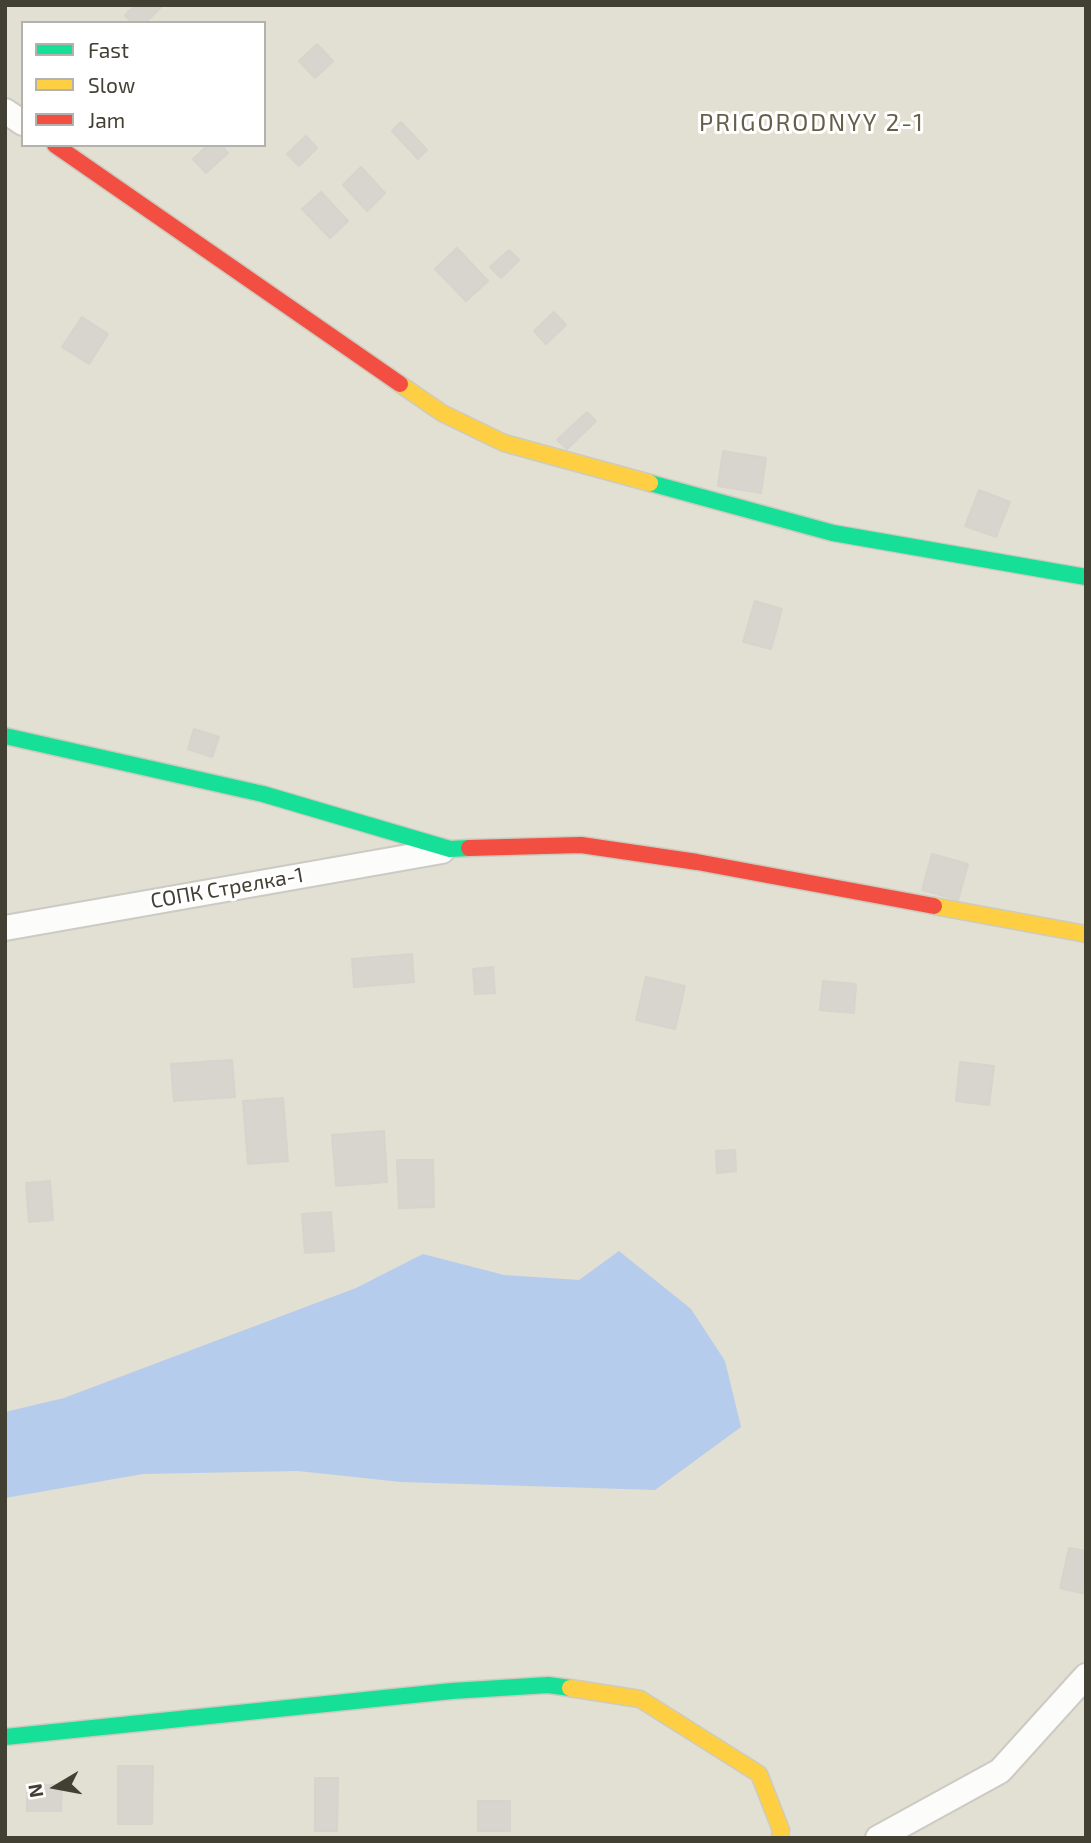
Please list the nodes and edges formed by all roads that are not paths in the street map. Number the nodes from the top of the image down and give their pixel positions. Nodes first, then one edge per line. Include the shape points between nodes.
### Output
1 (5, 111) edge
2 (21, 122) edge
3 (58, 147) edge
4 (1086, 577) edge
5 (5, 736) edge
6 (450, 849) junction
7 (5, 928) edge
8 (1086, 934) edge
9 (1086, 1676) edge
10 (5, 1737) edge
11 (780, 1838) edge
12 (878, 1838) edge

1 - 2 street
3 - 4 street via 442,413 504,443 833,533
5 - 6 street via 264,794
6 - 7 street, СОПК Стрелка-1
6 - 8 street via 581,845
9 - 12 street via 1000,1771
10 - 11 street via 548,1685 640,1699 759,1774

